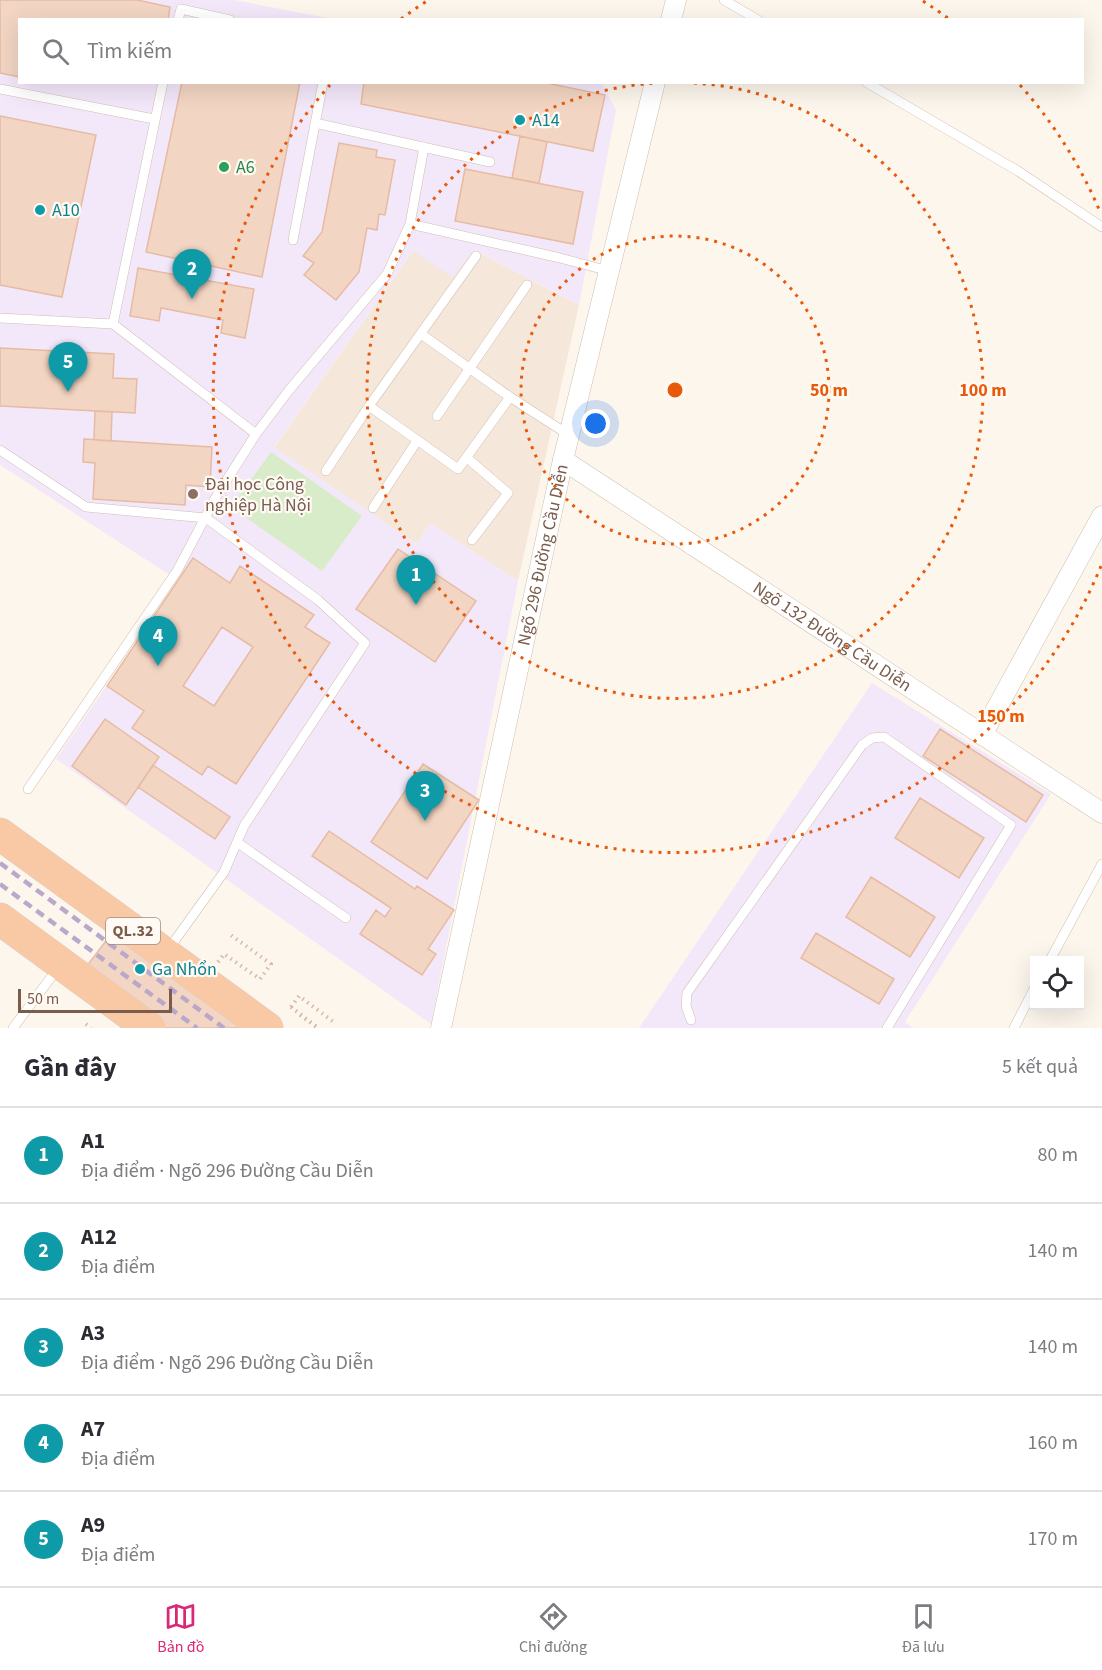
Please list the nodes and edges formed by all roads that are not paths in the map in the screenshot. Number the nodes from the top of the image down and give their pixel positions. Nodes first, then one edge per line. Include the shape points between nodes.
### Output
1 (676, 0) edge
2 (724, 0) edge
3 (179, 18) edge
4 (221, 18) edge
5 (672, 18) edge
6 (755, 18) edge
7 (163, 84) edge
8 (323, 84) edge
9 (655, 84) edge
10 (869, 84) edge
11 (0, 89) edge
12 (154, 119) junction
13 (315, 123) junction
14 (424, 147) junction
15 (490, 162) dead end
16 (410, 224) junction
17 (1102, 227) edge
18 (293, 240) dead end
19 (476, 256) dead end
20 (609, 271) junction
21 (526, 285) dead end
22 (0, 318) edge
23 (112, 324) junction
24 (421, 334) junction
25 (470, 369) junction
26 (510, 397) junction
27 (369, 406) junction
28 (437, 416) dead end
29 (256, 434) junction
30 (569, 435) junction
31 (417, 441) junction
32 (0, 450) edge
33 (467, 458) junction
34 (563, 460) junction
35 (326, 471) dead end
36 (373, 508) dead end
37 (1102, 516) edge
38 (206, 518) junction
39 (472, 540) dead end
40 (982, 735) junction
41 (28, 789) dead end
42 (1102, 813) edge
43 (0, 834) edge
44 (238, 843) junction
45 (1102, 864) edge
46 (346, 918) dead end
47 (0, 919) edge
48 (165, 955) junction
49 (1052, 956) edge
50 (62, 964) junction
51 (1030, 998) edge
52 (690, 1020) dead end
53 (13, 1028) edge
54 (149, 1028) edge
55 (267, 1028) edge
56 (441, 1028) edge
57 (887, 1028) edge
58 (1014, 1028) edge

1 - 5 street
2 - 6 lane
3 - 4 lane via 181,9
7 - 12 lane
8 - 13 lane
9 - 20 street, Ngõ 296 Đường Cầu Diễn
10 - 17 lane via 1018,171
11 - 12 lane
12 - 23 lane
13 - 14 lane
13 - 18 lane
14 - 15 lane
14 - 16 lane
16 - 20 lane
16 - 29 lane via 387,274
19 - 24 lane
20 - 30 street, Ngõ 296 Đường Cầu Diễn
21 - 25 lane
22 - 23 lane
23 - 29 lane
24 - 25 lane
24 - 27 lane
25 - 26 lane
25 - 28 lane
26 - 30 lane
26 - 33 lane
27 - 31 lane
27 - 35 lane
29 - 38 lane
30 - 34 street, Ngõ 296 Đường Cầu Diễn
31 - 33 lane via 458,470
31 - 36 lane
32 - 38 lane via 86,507
33 - 39 lane via 508,493
34 - 40 street, Ngõ 132 Đường Cầu Diễn
34 - 56 street, Ngõ 296 Đường Cầu Diễn
37 - 40 street
38 - 41 lane via 177,571
38 - 44 lane via 318,600 365,643 244,826
40 - 42 street, Ngõ 132 Đường Cầu Diễn
43 - 48 highway, QL.32
44 - 46 lane
44 - 48 lane via 224,872
45 - 49 lane
47 - 50 highway
48 - 55 highway, QL.32
50 - 53 lane
50 - 54 highway
51 - 58 lane
52 - 57 lane via 687,993 862,745 872,738 884,737 1011,825

